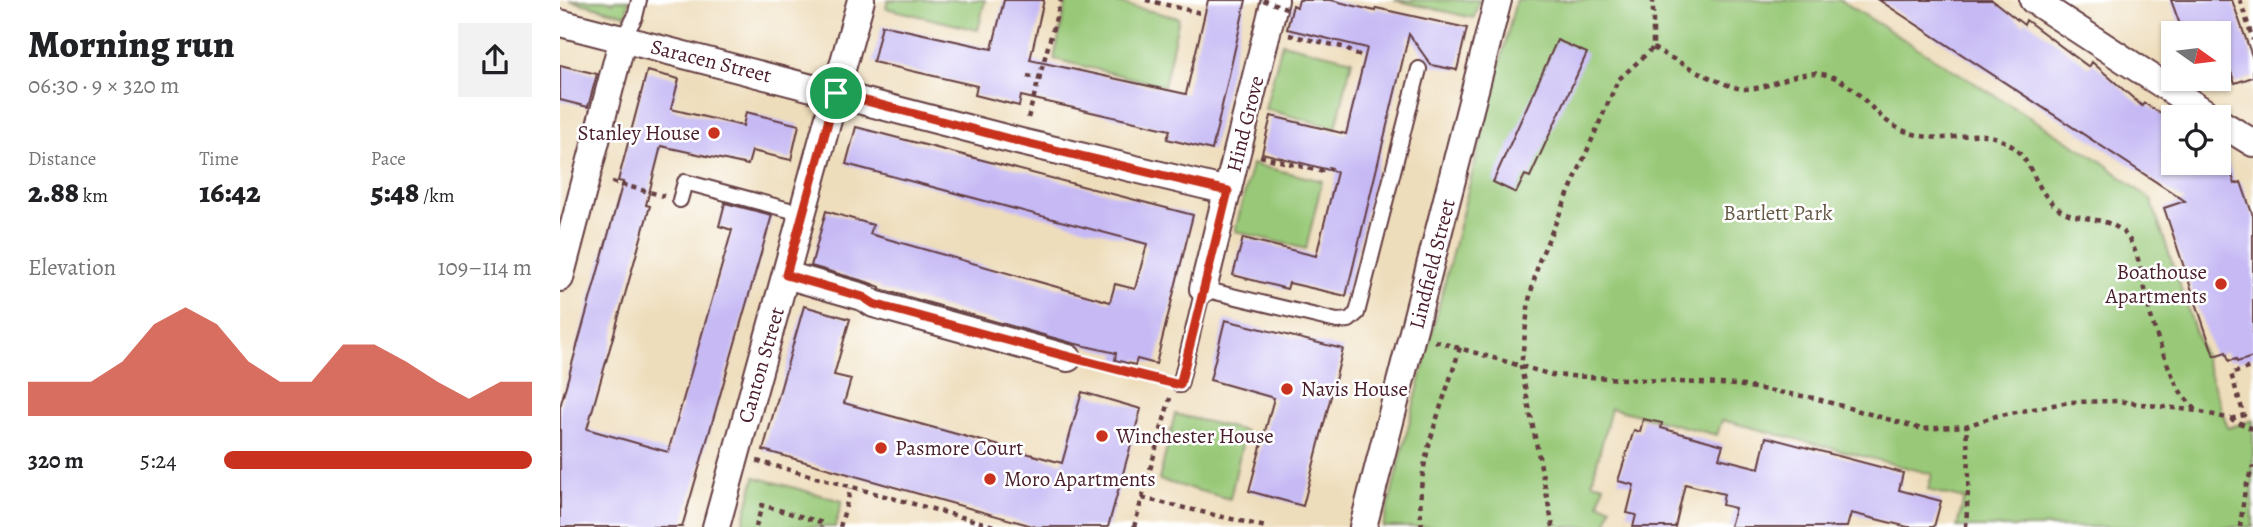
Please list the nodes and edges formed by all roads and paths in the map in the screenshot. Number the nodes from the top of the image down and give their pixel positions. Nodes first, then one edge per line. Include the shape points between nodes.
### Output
1 (639, 0) edge
2 (861, 0) edge
3 (1061, 0) edge
4 (1146, 0) edge
5 (1263, 0) edge
6 (1498, 0) edge
7 (1653, 0) edge
8 (2033, 0) edge
9 (2240, 0) edge
10 (1283, 5) edge
11 (1205, 14) dead end
12 (560, 23) edge
13 (1268, 30) junction
14 (623, 38) junction
15 (2253, 40) edge
16 (1653, 48) junction
17 (1365, 57) dead end
18 (1419, 69) dead end
19 (1027, 76) dead end
20 (1042, 79) dead end
21 (836, 93) junction
22 (2193, 105) edge
23 (2231, 129) edge
24 (1021, 142) junction
25 (2253, 143) edge
26 (1239, 151) junction
27 (1337, 170) dead end
28 (587, 175) junction
29 (1228, 191) junction
30 (680, 200) joint
31 (804, 214) junction
32 (786, 275) junction
33 (560, 278) edge
34 (1203, 289) junction
35 (1414, 336) junction
36 (1460, 347) junction
37 (1069, 358) joint
38 (2253, 366) edge
39 (1521, 367) junction
40 (1180, 385) junction
41 (2197, 411) junction
42 (2231, 419) junction
43 (1966, 426) junction
44 (2253, 429) edge
45 (736, 456) junction
46 (2253, 467) edge
47 (851, 488) junction
48 (1142, 498) junction
49 (979, 524) edge
50 (716, 527) edge
51 (756, 527) edge
52 (821, 527) edge
53 (840, 527) edge
54 (998, 527) edge
55 (1134, 527) edge
56 (1266, 527) edge
57 (1363, 527) edge
58 (1422, 527) edge
59 (1553, 527) edge
60 (1966, 527) edge
61 (2240, 527) edge

1 - 14 lane
2 - 21 street, Canton Street
3 - 24 path
4 - 11 path
5 - 10 path, bridge
6 - 35 street, Lindfield Street
7 - 16 path
8 - 22 street
9 - 15 path
10 - 13 street, Hind Grove
12 - 14 street, Saracen Street
13 - 17 path via 1347,48
13 - 26 street, Hind Grove
14 - 21 street, Saracen Street
14 - 28 street
16 - 39 path via 1618,80 1539,261
16 - 41 path via 1743,89 1814,72 1829,76 1858,91 1881,118 1899,129 1928,137 1988,135 2007,143 2029,162 2056,208 2123,232 2135,252 2152,323 2166,358 2181,393
18 - 34 lane via 1357,313 1349,320 1337,321
19 - 20 path, bridge
21 - 24 street, Saracen Street
21 - 31 street, Canton Street
23 - 25 street
24 - 29 street, Saracen Street
26 - 27 path via 1319,171
26 - 29 street, Hind Grove
28 - 30 path
28 - 33 street
29 - 34 street, Hind Grove
30 - 31 lane via 685,182
31 - 32 street, Canton Street
32 - 37 street
32 - 45 street, Canton Street
34 - 40 lane
35 - 36 path
35 - 57 street, Lindfield Street
36 - 39 path
36 - 58 path via 1426,457
37 - 40 path
38 - 42 path via 2231,374 2244,415
39 - 43 path via 1552,375 1737,385 1814,398 1922,429
39 - 59 path
40 - 48 path via 1167,401
41 - 42 path
41 - 43 path via 2118,401 2069,402
42 - 44 path
43 - 60 path
45 - 47 path
45 - 50 street, Canton Street
46 - 61 path
47 - 49 path
47 - 53 path
48 - 55 path
48 - 56 path
49 - 54 path
51 - 52 path via 762,505 823,523

